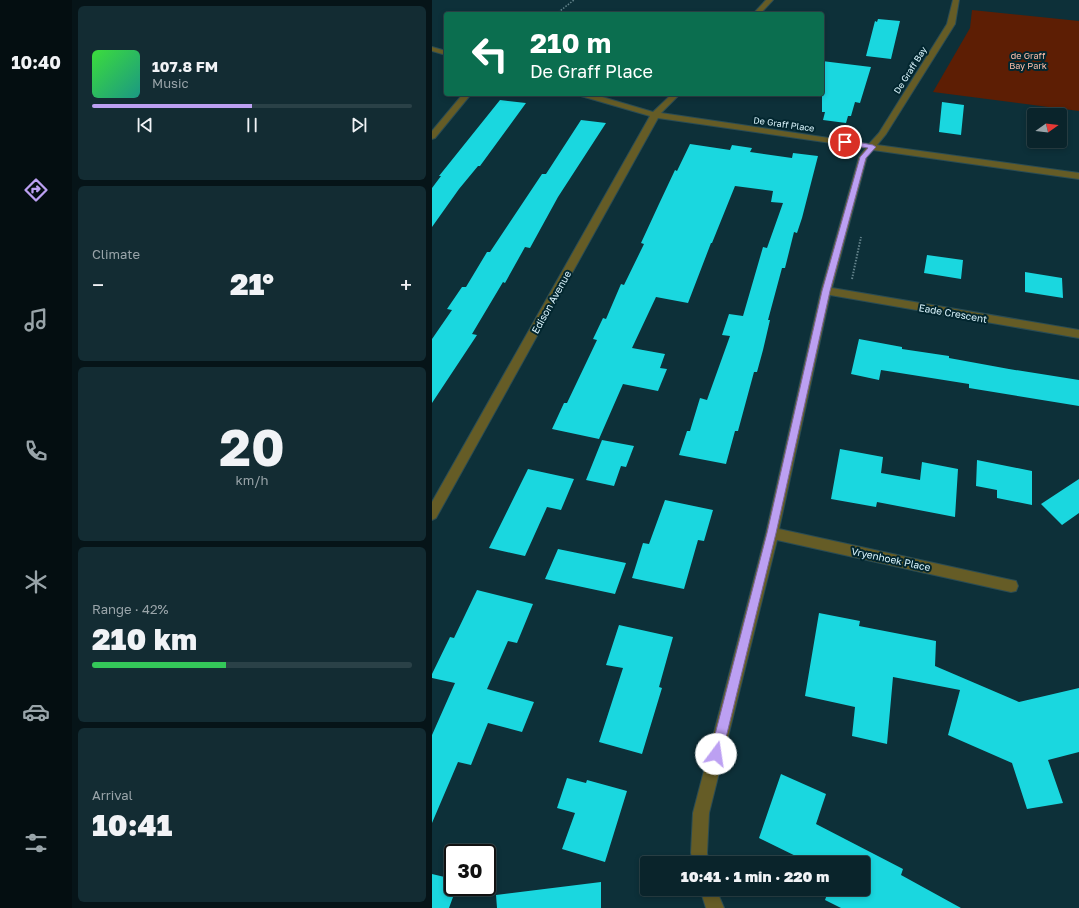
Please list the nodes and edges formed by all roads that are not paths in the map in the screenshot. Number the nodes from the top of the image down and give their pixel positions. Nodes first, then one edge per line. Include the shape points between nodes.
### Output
1 (770, 0) edge
2 (956, 0) edge
3 (758, 12) edge
4 (432, 50) edge
5 (444, 53) edge
6 (465, 96) edge
7 (591, 96) edge
8 (674, 96) edge
9 (655, 115) junction
10 (432, 136) edge
11 (873, 147) junction
12 (1079, 176) edge
13 (826, 291) junction
14 (1079, 334) edge
15 (432, 514) edge
16 (772, 533) junction
17 (1011, 586) dead end
18 (700, 856) edge
19 (710, 896) edge
20 (715, 908) edge

1 - 3 street
2 - 11 street, De Graff Bay via 951,24
4 - 5 street
6 - 10 street
7 - 9 street, De Graff Place
8 - 9 street, Edison Avenue
9 - 11 street, De Graff Place
9 - 15 street, Edison Avenue
11 - 12 street, De Graff Place
11 - 13 street, De Graff Bay via 863,157
13 - 14 street, Eade Crescent
13 - 16 street, De Graff Bay
16 - 17 street, Vryenhoek Place
16 - 18 street, De Graff Bay via 701,813
19 - 20 street

